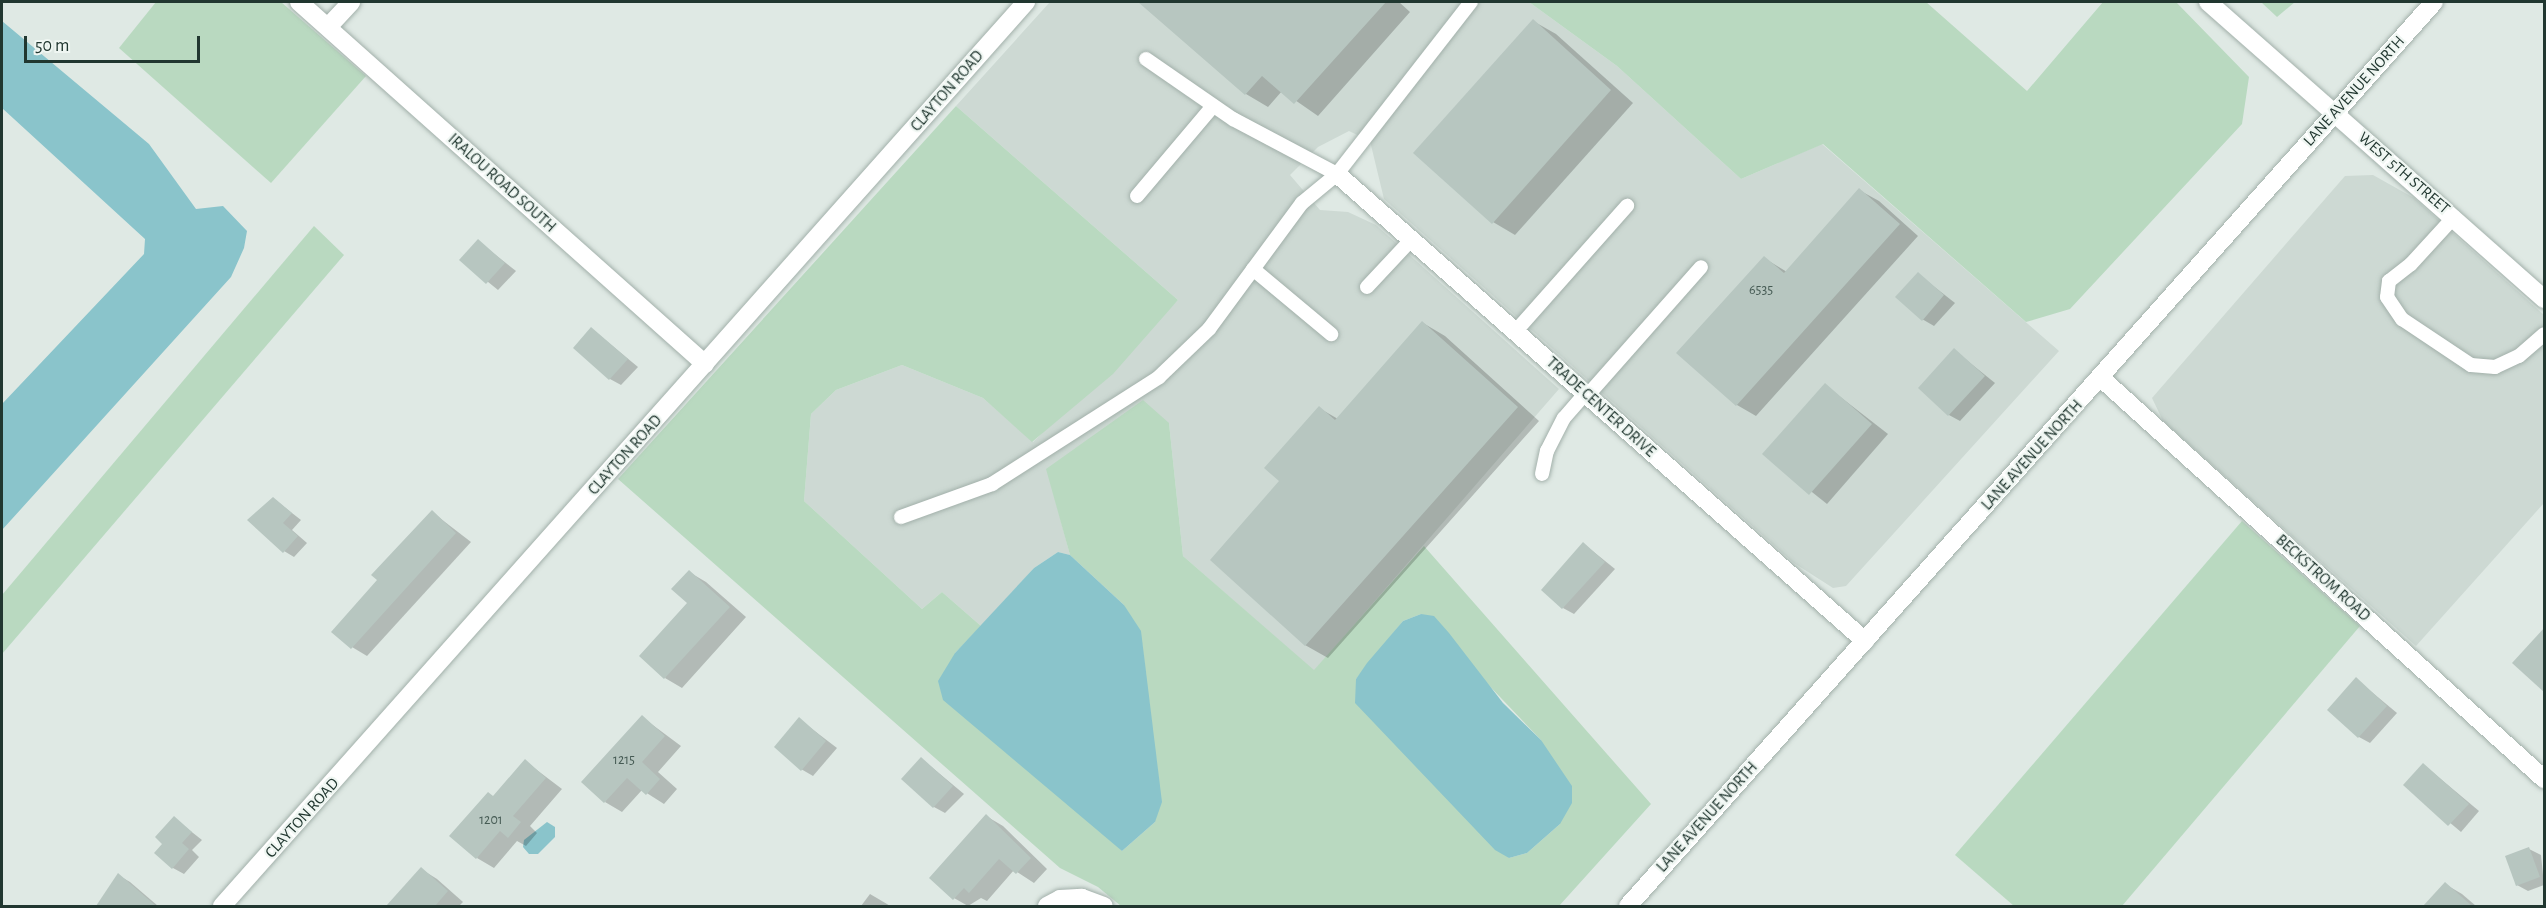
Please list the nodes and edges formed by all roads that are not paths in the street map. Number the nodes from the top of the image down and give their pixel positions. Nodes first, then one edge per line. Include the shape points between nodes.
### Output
1 (299, 2) edge
2 (351, 2) edge
3 (1026, 2) edge
4 (1471, 2) edge
5 (2208, 2) edge
6 (2434, 2) edge
7 (328, 27) junction
8 (1146, 59) dead end
9 (1213, 106) junction
10 (2334, 113) junction
11 (1337, 174) junction
12 (1137, 196) dead end
13 (1627, 206) dead end
14 (2454, 217) junction
15 (1411, 240) junction
16 (1701, 267) dead end
17 (1252, 269) junction
18 (1367, 287) dead end
19 (2544, 299) edge
20 (1515, 332) junction
21 (1331, 334) dead end
22 (2544, 334) edge
23 (705, 364) junction
24 (2101, 378) junction
25 (1586, 395) junction
26 (1542, 474) dead end
27 (902, 517) dead end
28 (1865, 641) junction
29 (2544, 779) edge
30 (222, 906) edge
31 (1047, 906) edge
32 (1104, 906) edge
33 (1630, 906) edge

1 - 7 street, IRALOU ROAD SOUTH
2 - 7 street
3 - 23 street, CLAYTON ROAD
4 - 11 lane
5 - 10 street, WEST 5TH STREET
6 - 10 street, LANE AVENUE NORTH
7 - 23 street, IRALOU ROAD SOUTH
8 - 9 lane
9 - 11 lane
9 - 12 lane
10 - 14 street, WEST 5TH STREET
10 - 24 street, LANE AVENUE NORTH
11 - 15 street, TRADE CENTER DRIVE
11 - 17 lane via 1302,203
13 - 20 lane
14 - 19 street, WEST 5TH STREET
14 - 22 lane via 2411,264 2389,281 2386,297 2402,319 2471,365 2495,367 2518,356
15 - 18 lane
15 - 20 street, TRADE CENTER DRIVE
16 - 25 lane
17 - 21 lane
17 - 27 lane via 1209,329 1159,377 992,484
20 - 25 street, TRADE CENTER DRIVE
23 - 30 street, CLAYTON ROAD
24 - 28 street, LANE AVENUE NORTH
24 - 29 street, BECKSTROM ROAD
25 - 26 lane via 1564,418 1547,451
25 - 28 street, TRADE CENTER DRIVE
28 - 33 street, LANE AVENUE NORTH
31 - 32 street via 1060,899 1082,898

